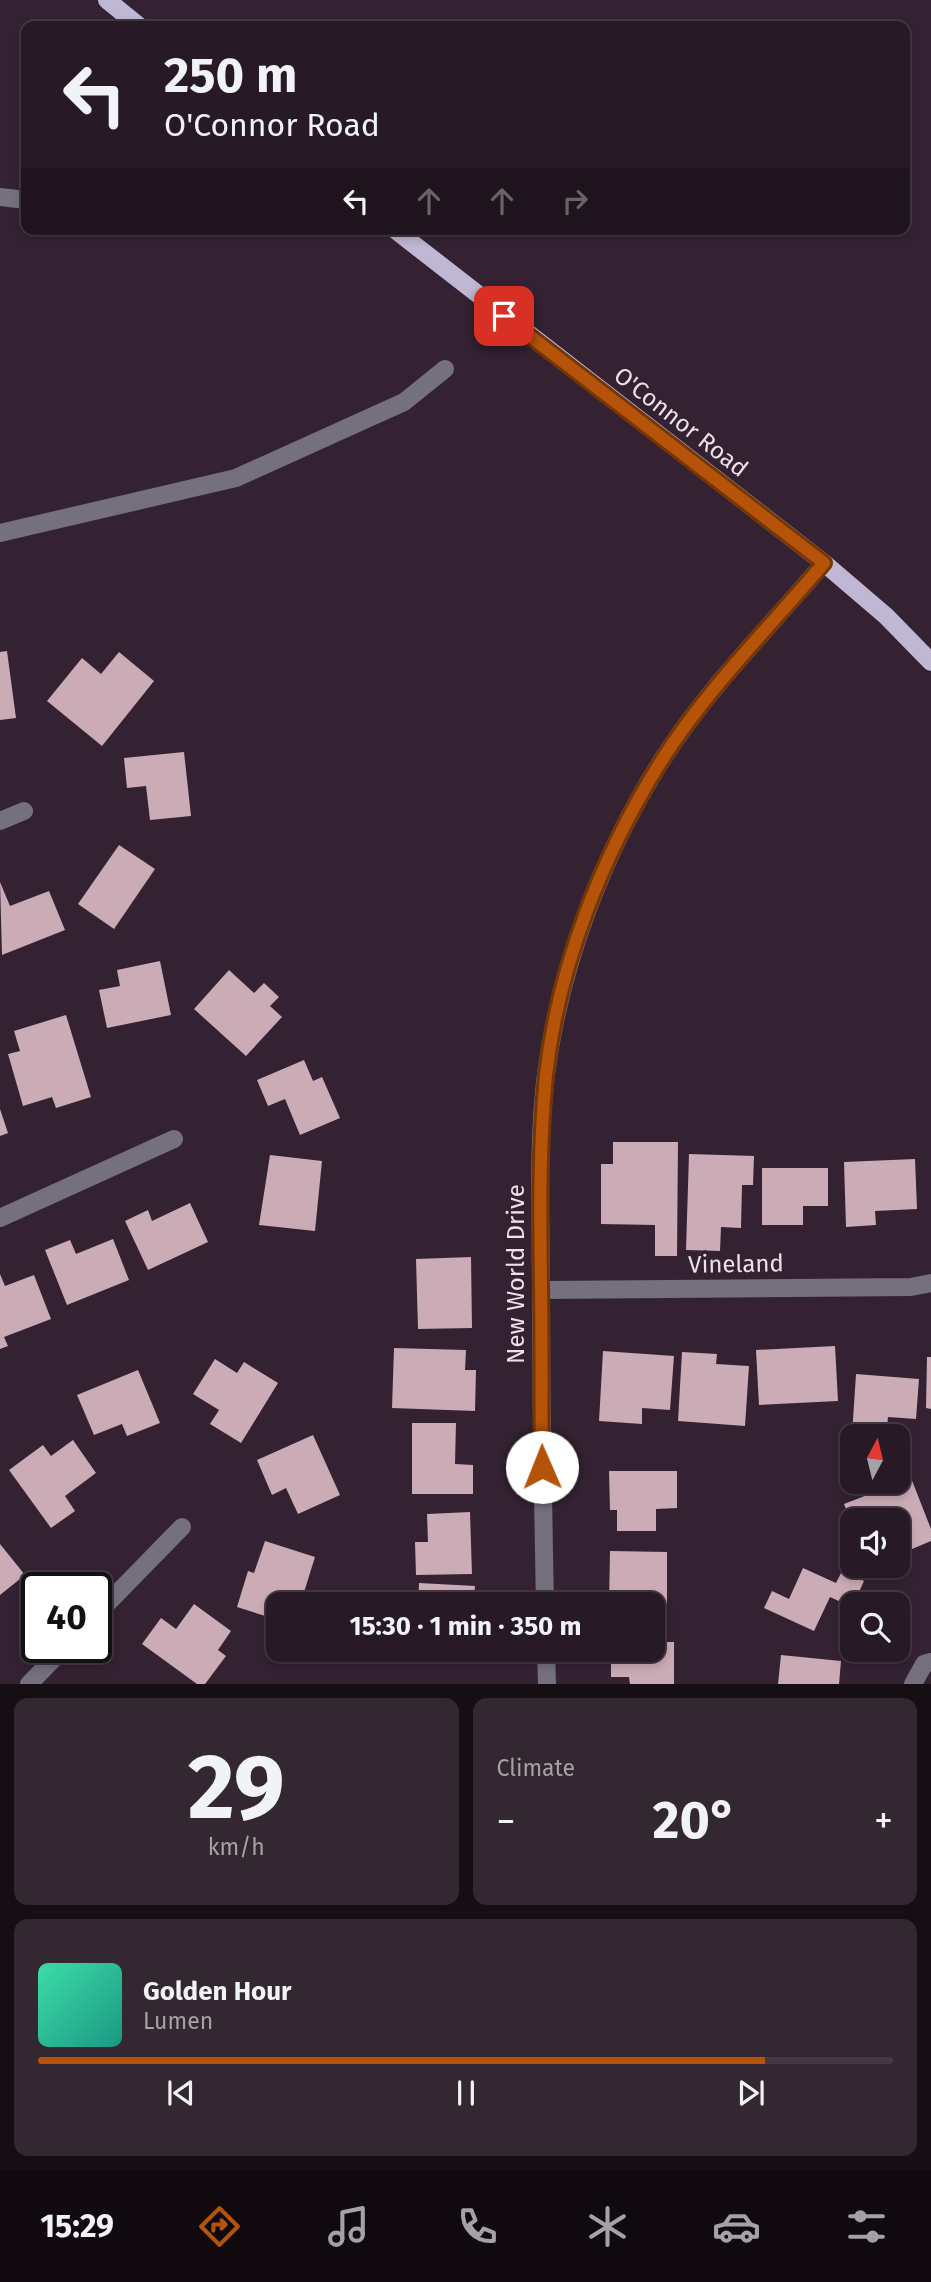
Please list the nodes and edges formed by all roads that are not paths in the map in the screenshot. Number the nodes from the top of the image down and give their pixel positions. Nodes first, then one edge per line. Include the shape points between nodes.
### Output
1 (107, 0) edge
2 (133, 21) edge
3 (0, 197) edge
4 (21, 199) edge
5 (402, 235) edge
6 (445, 369) dead end
7 (0, 533) edge
8 (824, 563) junction
9 (931, 662) edge
10 (24, 811) dead end
11 (0, 821) edge
12 (174, 1139) dead end
13 (0, 1218) edge
14 (931, 1283) edge
15 (541, 1290) junction
16 (182, 1527) dead end
17 (545, 1592) edge
18 (112, 1599) edge
19 (546, 1662) edge
20 (931, 1662) edge
21 (49, 1663) edge
22 (29, 1684) edge
23 (547, 1684) edge
24 (913, 1684) edge

1 - 2 main road
3 - 4 street
5 - 8 main road, O'Connor Road
6 - 7 street via 404,402 236,478
8 - 9 main road, O'Connor Road
8 - 15 street, New World Drive via 708,695 660,764 592,898 562,997 546,1074 540,1175
10 - 11 street
12 - 13 street
14 - 15 street, Vineland via 911,1287
15 - 17 street, New World Drive
16 - 18 street
19 - 23 street
20 - 24 street via 924,1664
21 - 22 street

